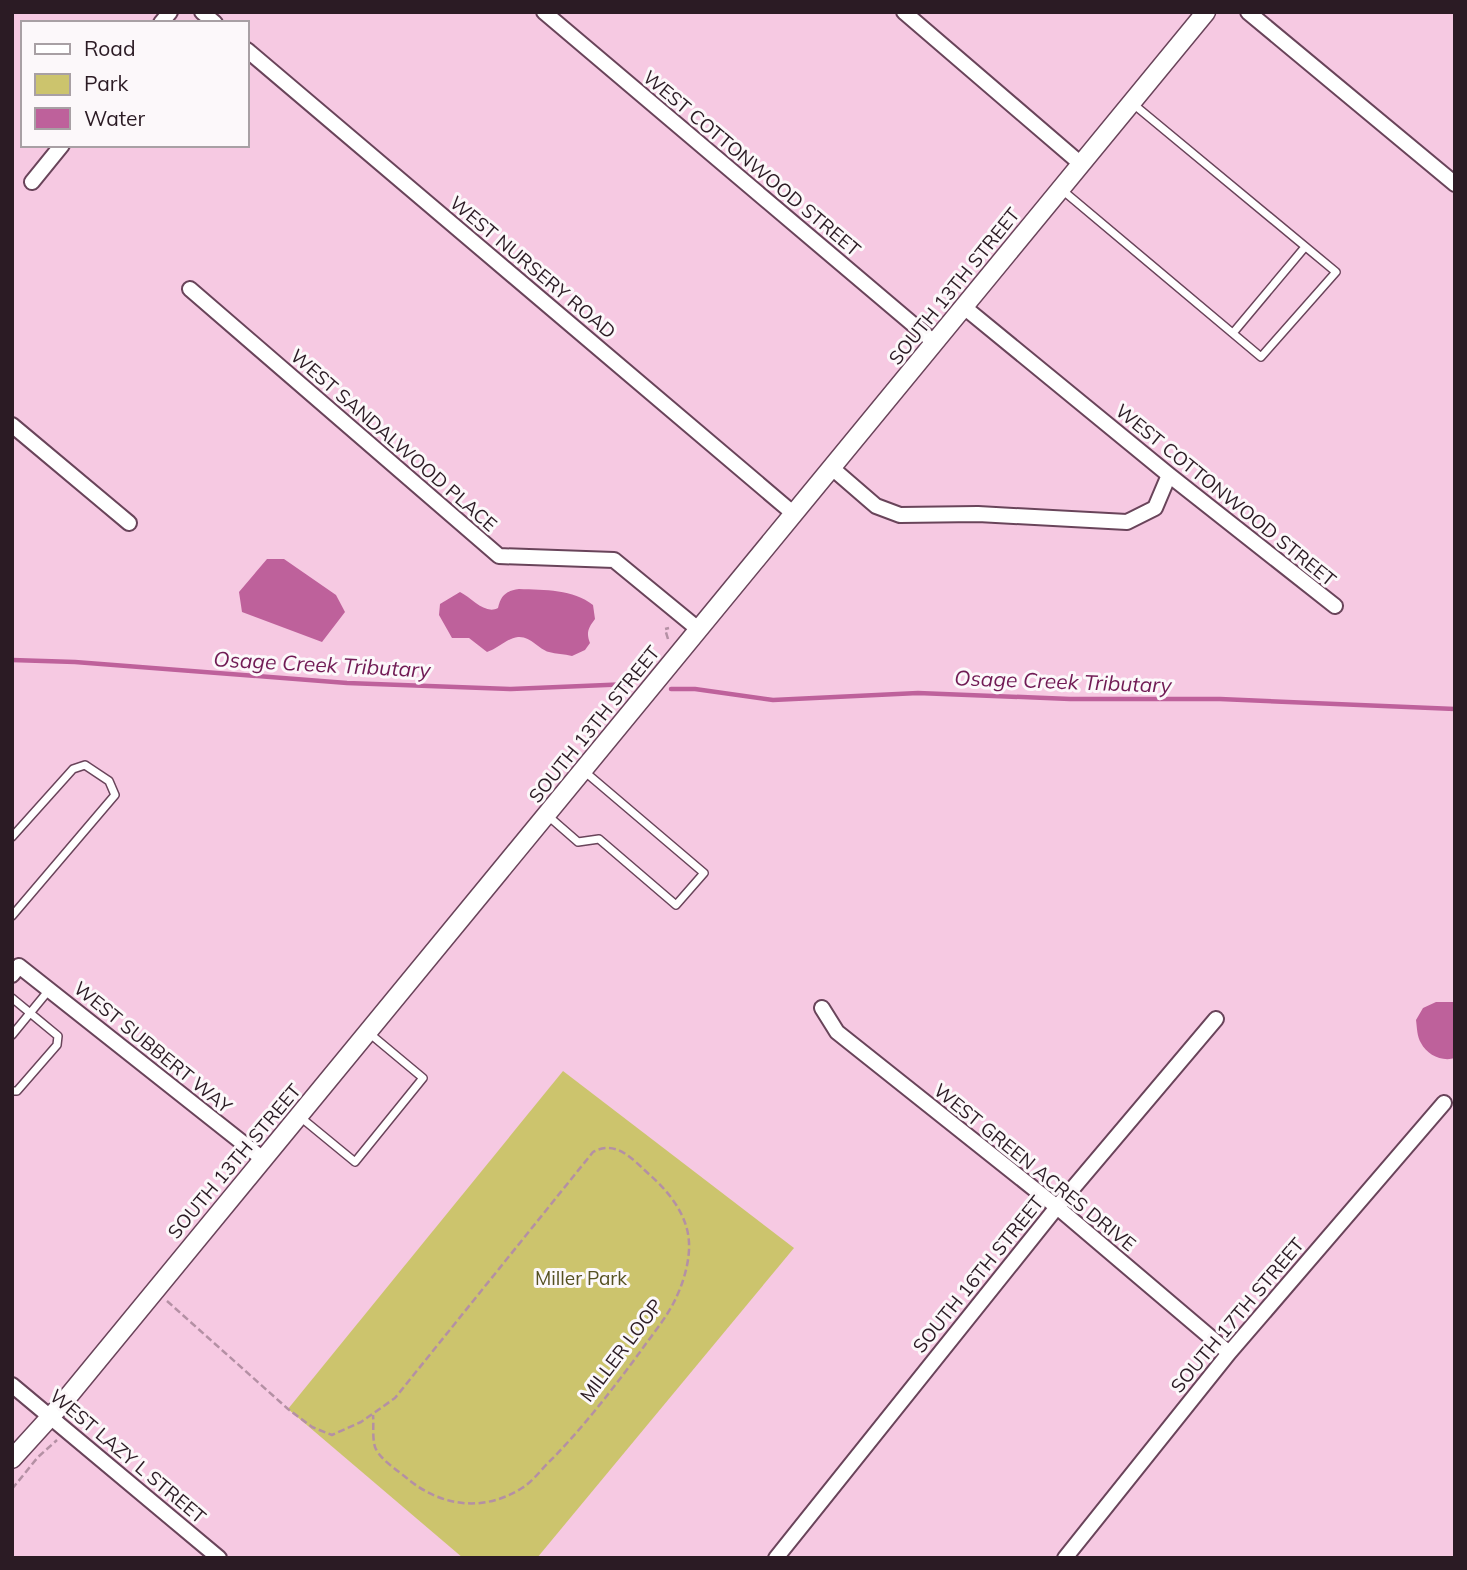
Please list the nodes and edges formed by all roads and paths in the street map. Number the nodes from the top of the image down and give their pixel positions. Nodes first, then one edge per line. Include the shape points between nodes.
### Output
1 (544, 12) edge
2 (904, 12) edge
3 (1206, 12) edge
4 (1248, 12) edge
5 (248, 51) edge
6 (1131, 103) junction
7 (60, 147) edge
8 (1081, 164) junction
9 (32, 182) dead end
10 (1455, 184) edge
11 (1061, 188) junction
12 (1305, 247) junction
13 (190, 289) dead end
14 (964, 307) junction
15 (1233, 333) junction
16 (935, 343) junction
17 (12, 425) edge
18 (832, 468) junction
19 (1169, 475) junction
20 (794, 514) junction
21 (129, 523) dead end
22 (1335, 606) dead end
23 (698, 629) junction
24 (583, 770) junction
25 (547, 815) junction
26 (12, 837) edge
27 (12, 916) edge
28 (16, 970) edge
29 (50, 989) junction
30 (12, 998) edge
31 (822, 1008) dead end
32 (30, 1013) junction
33 (1216, 1019) dead end
34 (368, 1032) junction
35 (12, 1035) edge
36 (12, 1091) edge
37 (1444, 1103) dead end
38 (299, 1115) junction
39 (262, 1159) junction
40 (1057, 1207) junction
41 (154, 1290) junction
42 (1229, 1353) junction
43 (12, 1385) edge
44 (373, 1415) junction
45 (50, 1416) junction
46 (58, 1438) dead end
47 (12, 1459) edge
48 (12, 1489) edge
49 (219, 1558) edge
50 (776, 1558) edge
51 (1065, 1558) edge

1 - 16 street, WEST COTTONWOOD STREET
2 - 8 street
3 - 6 street, SOUTH 13TH STREET
4 - 10 street
5 - 20 street, WEST NURSERY ROAD
6 - 8 street, SOUTH 13TH STREET
6 - 12 lane
7 - 9 street
8 - 11 street, SOUTH 13TH STREET
11 - 14 street, SOUTH 13TH STREET
11 - 15 lane
12 - 15 lane
12 - 15 lane via 1336,272 1261,357
13 - 23 street, WEST SANDALWOOD PLACE via 499,556 614,561
14 - 16 street, SOUTH 13TH STREET
14 - 19 street, WEST COTTONWOOD STREET
16 - 18 street, SOUTH 13TH STREET
17 - 21 street
18 - 19 street via 876,506 900,515 978,513 1127,522 1155,508
18 - 20 street, SOUTH 13TH STREET
19 - 22 street, WEST COTTONWOOD STREET
20 - 23 street, SOUTH 13TH STREET
23 - 24 street, SOUTH 13TH STREET
24 - 25 street, SOUTH 13TH STREET
24 - 25 lane via 704,873 676,905 599,839 579,842
25 - 34 street, SOUTH 13TH STREET
26 - 27 lane via 73,769 85,765 108,781 115,795
28 - 29 street, WEST SUBBERT WAY
29 - 32 lane
29 - 39 street, WEST SUBBERT WAY
30 - 32 lane
31 - 40 street, WEST GREEN ACRES DRIVE via 836,1032
32 - 35 lane
32 - 36 lane via 58,1036 57,1045 17,1091
33 - 40 street, SOUTH 16TH STREET
34 - 38 street, SOUTH 13TH STREET
34 - 38 lane via 424,1078 355,1162
37 - 42 street, SOUTH 17TH STREET
38 - 39 street, SOUTH 13TH STREET
39 - 41 street, SOUTH 13TH STREET
40 - 42 street, WEST GREEN ACRES DRIVE
40 - 50 street, SOUTH 16TH STREET
41 - 44 path, MILLER LOOP via 312,1427 332,1435
41 - 45 street, SOUTH 13TH STREET
42 - 51 street, SOUTH 17TH STREET
43 - 45 street, WEST LAZY L STREET
44 - 44 path, MILLER LOOP via 407,1385 593,1152 617,1149 671,1196 689,1244 669,1313 608,1394 523,1487 477,1503 432,1496 379,1454
45 - 47 street, SOUTH 13TH STREET
45 - 49 street, WEST LAZY L STREET
46 - 48 path

